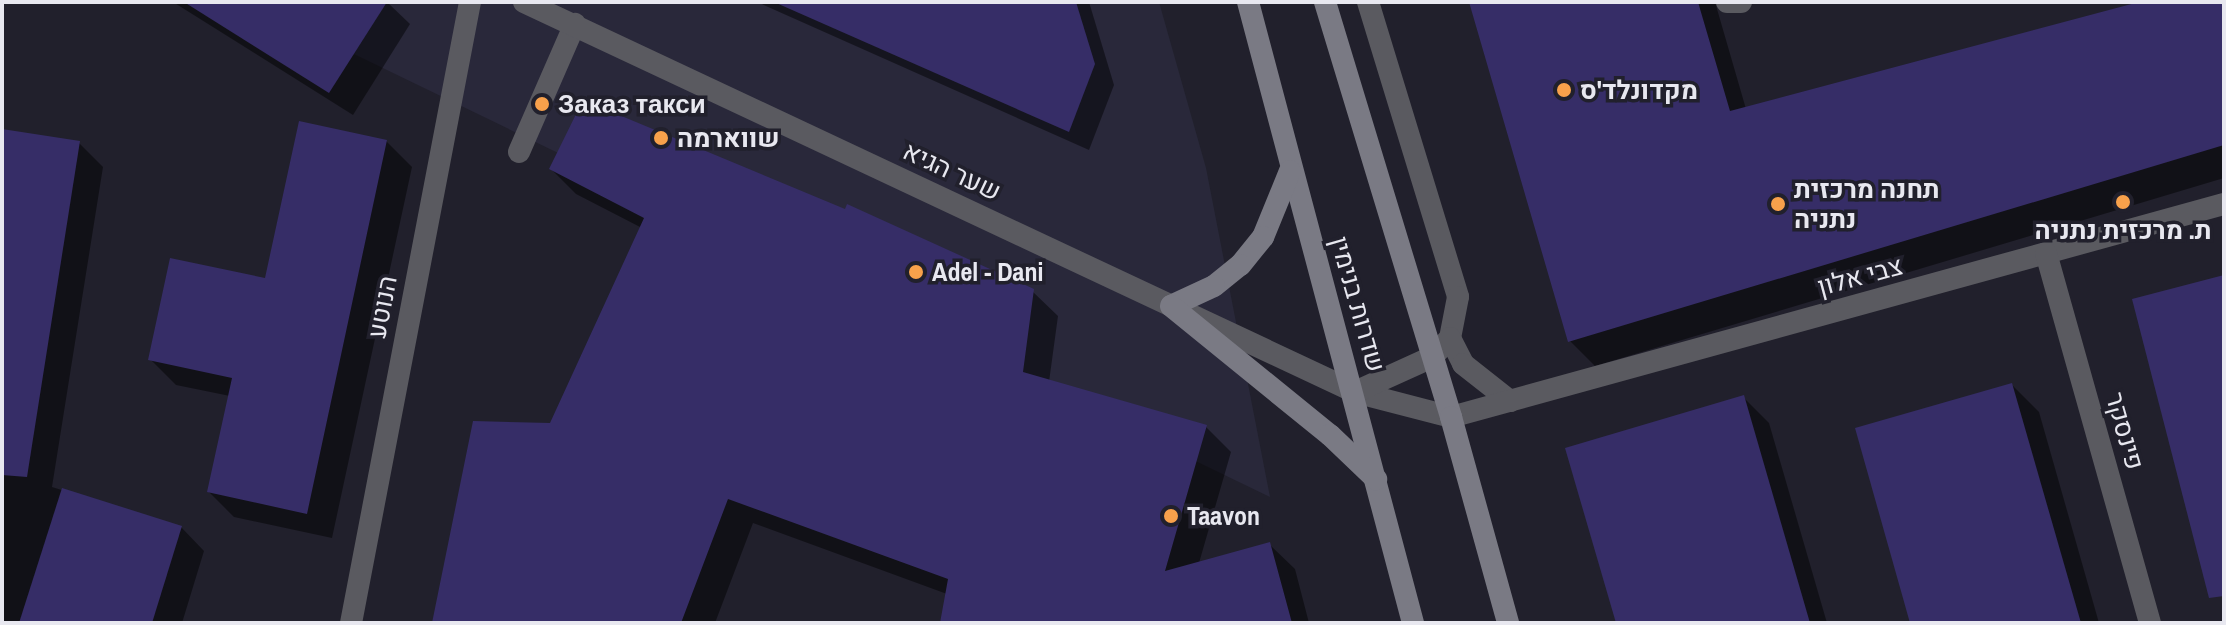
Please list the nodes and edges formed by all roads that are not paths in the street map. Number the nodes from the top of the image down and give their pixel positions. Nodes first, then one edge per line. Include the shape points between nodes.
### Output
1 (470, 2) edge
2 (524, 2) edge
3 (1248, 2) edge
4 (1325, 2) edge
5 (1368, 2) edge
6 (1727, 2) edge
7 (1741, 2) edge
8 (575, 24) junction
9 (519, 152) dead end
10 (1290, 169) junction
11 (2224, 204) edge
12 (2046, 253) junction
13 (1171, 306) junction
14 (1450, 338) junction
15 (1432, 357) junction
16 (1355, 392) junction
17 (1510, 401) junction
18 (1451, 417) junction
19 (1376, 479) junction
20 (351, 623) edge
21 (1413, 623) edge
22 (1508, 623) edge
23 (2150, 623) edge

1 - 20 street, הנוטע
2 - 8 street, שער הגיא
3 - 10 main road, שדרות בנימין
4 - 15 main road, שדרות בנימין
5 - 14 street via 1458,297
6 - 7 street
8 - 9 street
8 - 13 street, שער הגיא
10 - 13 main road via 1263,237 1240,265 1214,286
10 - 16 main road, שדרות בנימין
11 - 12 street, צבי אלון
12 - 17 street, צבי אלון
12 - 23 street, פינסקר
13 - 16 street, שער הגיא
13 - 19 main road via 1309,416
14 - 15 street
14 - 17 street via 1463,364
15 - 16 street
15 - 18 main road, שדרות בנימין
16 - 18 street, שער הגיא
16 - 19 main road, שדרות בנימין
17 - 18 street, צבי אלון
18 - 22 main road, שדרות בנימין
19 - 21 main road, שדרות בנימין

